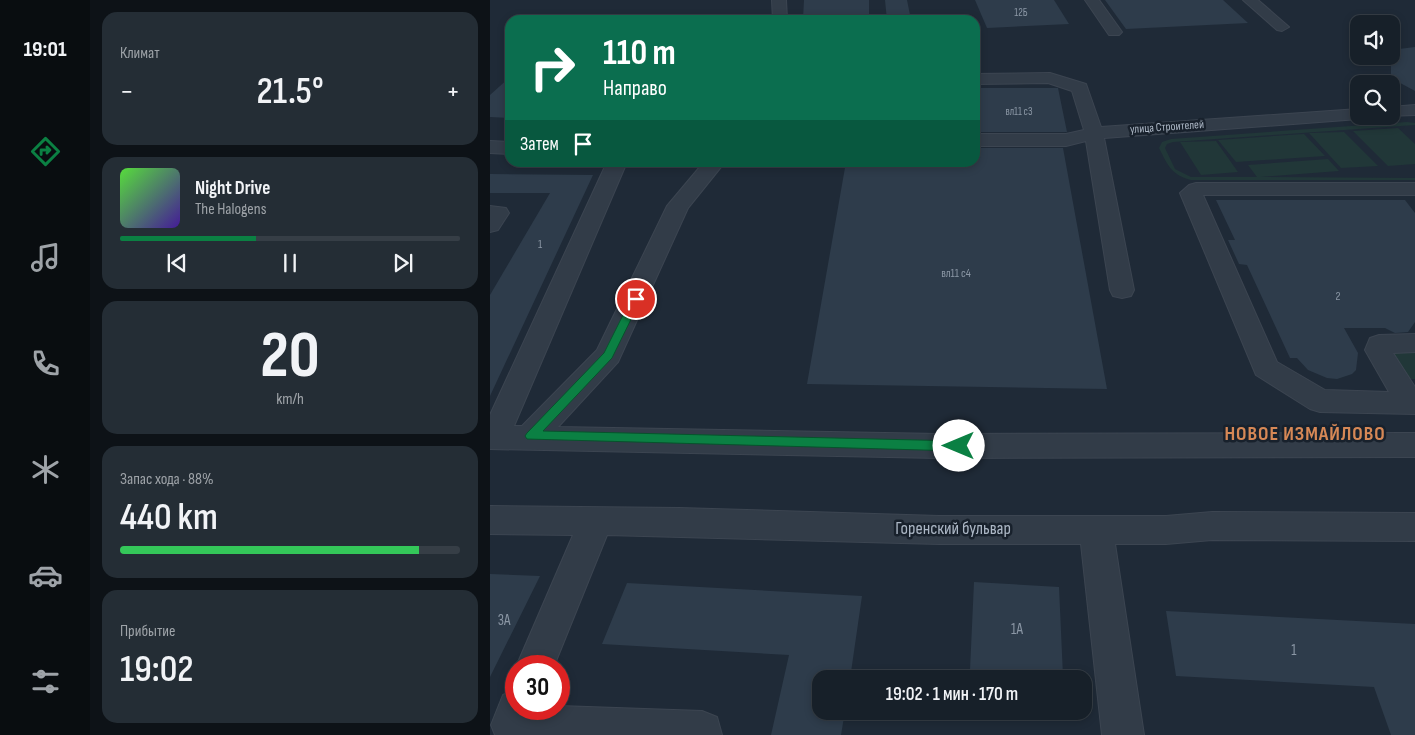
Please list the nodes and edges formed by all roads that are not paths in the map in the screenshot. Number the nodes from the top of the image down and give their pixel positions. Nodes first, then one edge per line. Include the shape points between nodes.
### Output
1 (779, 0) edge
2 (1092, 0) edge
3 (1250, 0) edge
4 (780, 15) edge
5 (1282, 27) dead end
6 (1114, 32) dead end
7 (980, 79) edge
8 (1415, 110) edge
9 (1400, 111) edge
10 (1350, 115) edge
11 (1094, 133) junction
12 (980, 140) edge
13 (490, 147) edge
14 (505, 148) edge
15 (615, 167) edge
16 (711, 167) edge
17 (1415, 189) edge
18 (490, 213) edge
19 (490, 225) edge
20 (1122, 290) dead end
21 (1415, 342) edge
22 (1412, 403) edge
23 (531, 436) junction
24 (490, 437) edge
25 (1415, 445) edge
26 (490, 520) edge
27 (595, 523) junction
28 (1415, 527) edge
29 (1096, 529) junction
30 (540, 655) edge
31 (513, 720) edge
32 (701, 735) edge
33 (1123, 735) edge

1 - 4 street
2 - 6 street
3 - 5 street
7 - 11 street via 1050,78 1080,88
8 - 9 street
10 - 11 street, улица Строителей
11 - 12 street, улица Строителей via 1066,140
11 - 20 street
13 - 14 street
15 - 24 street via 501,423
16 - 23 street via 678,206 608,355
17 - 22 street via 1196,189 1190,193 1266,368 1320,401
18 - 19 street via 498,213
21 - 22 street via 1378,344 1378,350
23 - 24 street
23 - 25 street via 939,446
26 - 27 street, Горенский бульвар
27 - 29 street, Горенский бульвар via 679,522 939,530
27 - 30 street
28 - 29 street, Горенский бульвар
29 - 33 street
31 - 32 street via 511,725 702,732

